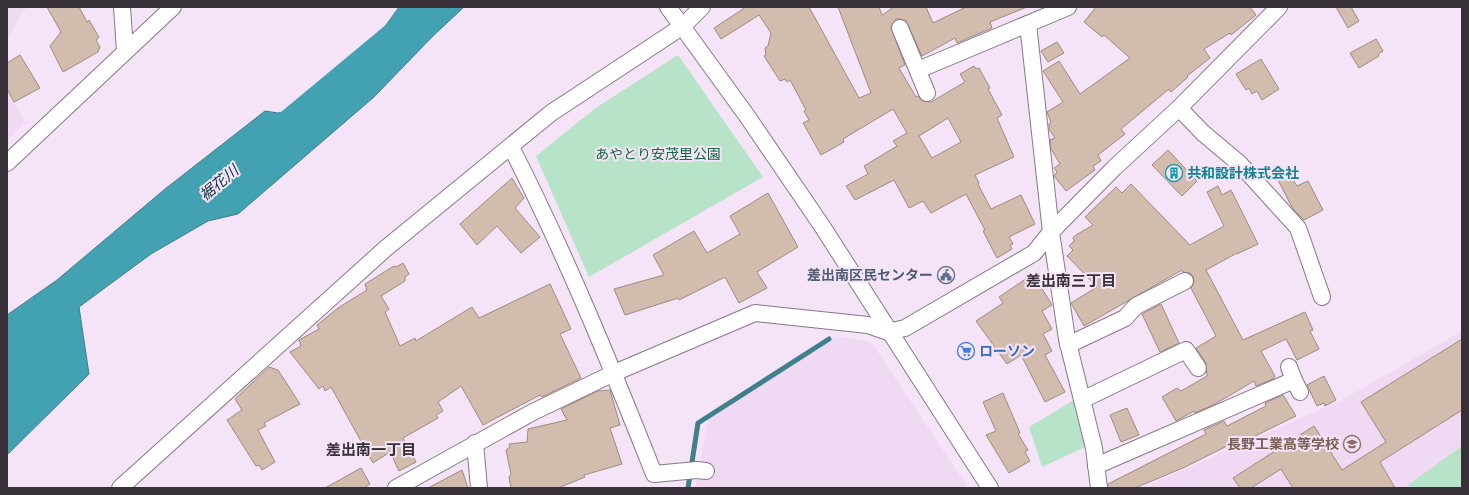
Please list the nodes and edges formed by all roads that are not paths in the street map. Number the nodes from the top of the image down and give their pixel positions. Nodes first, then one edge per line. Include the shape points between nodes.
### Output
1 (122, 7) edge
2 (173, 7) edge
3 (702, 7) edge
4 (1068, 7) edge
5 (1279, 7) edge
6 (670, 10) edge
7 (1028, 24) junction
8 (683, 26) junction
9 (900, 28) dead end
10 (125, 51) junction
11 (918, 70) junction
12 (927, 93) dead end
13 (1180, 108) junction
14 (511, 147) junction
15 (7, 163) edge
16 (1051, 232) junction
17 (1185, 281) dead end
18 (1322, 297) dead end
19 (888, 332) junction
20 (1068, 345) junction
21 (1198, 368) dead end
22 (614, 373) junction
23 (1295, 380) dead end
24 (1082, 400) junction
25 (475, 443) junction
26 (1096, 466) junction
27 (696, 470) dead end
28 (120, 488) edge
29 (396, 488) edge
30 (480, 488) edge
31 (990, 488) edge
32 (1099, 488) edge

1 - 10 street
2 - 10 street
3 - 8 street
4 - 7 street
5 - 13 street
6 - 8 street
7 - 11 street
7 - 16 street
8 - 14 street via 551,112
8 - 19 street via 822,226
9 - 11 street
10 - 15 street
11 - 12 street
13 - 16 street via 1114,168
13 - 18 street via 1203,133 1240,164 1298,228
14 - 22 street via 549,222
14 - 28 street via 385,249
16 - 19 street via 1034,254 905,328
16 - 20 street
17 - 20 street via 1136,306 1125,318
19 - 22 street via 868,325 755,313
19 - 31 street
20 - 24 street
21 - 24 street via 1186,350
22 - 25 street
22 - 27 street via 654,474
23 - 26 street
24 - 26 street
25 - 29 street
25 - 30 street
26 - 32 street

